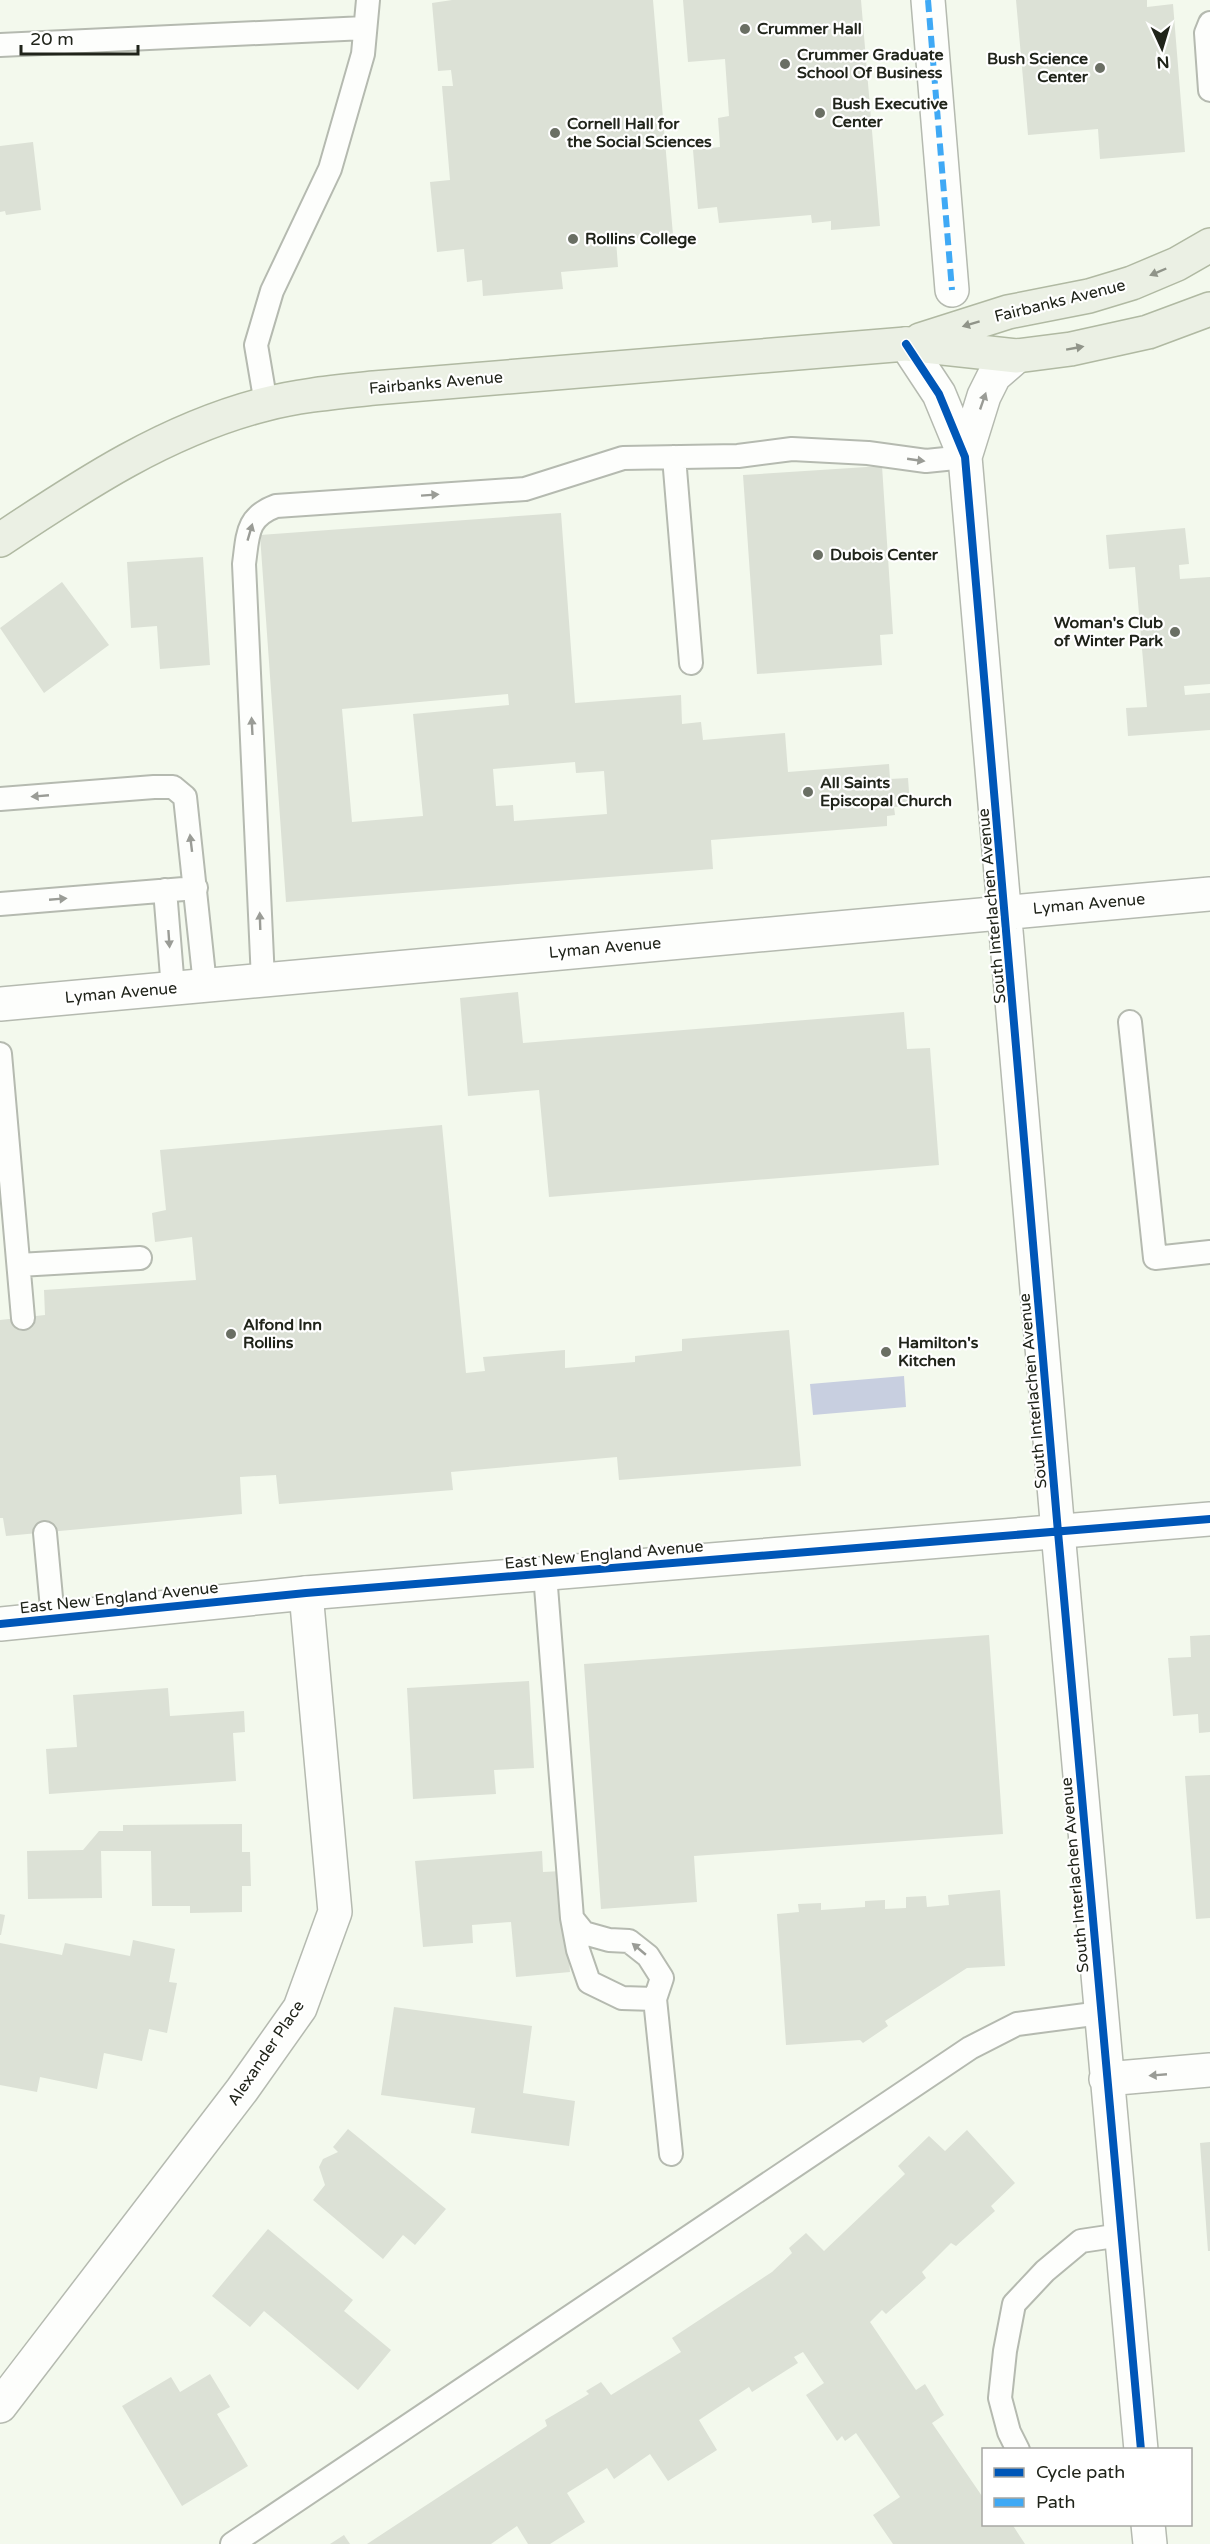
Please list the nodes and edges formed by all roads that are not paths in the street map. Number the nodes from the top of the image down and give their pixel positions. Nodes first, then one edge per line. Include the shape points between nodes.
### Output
1 (368, 0) edge
2 (928, 0) edge
3 (1210, 22) edge
4 (365, 28) junction
5 (0, 45) edge
6 (1210, 90) edge
7 (1210, 245) edge
8 (952, 290) dead end
9 (1210, 309) edge
10 (906, 344) junction
11 (1017, 356) junction
12 (266, 404) junction
13 (965, 457) junction
14 (674, 458) junction
15 (0, 540) edge
16 (691, 663) dead end
17 (0, 800) edge
18 (196, 888) junction
19 (165, 890) junction
20 (1210, 894) edge
21 (0, 904) edge
22 (1006, 911) junction
23 (263, 980) junction
24 (205, 985) junction
25 (173, 988) junction
26 (0, 1004) edge
27 (1130, 1022) dead end
28 (0, 1054) edge
29 (1210, 1252) edge
30 (140, 1258) dead end
31 (19, 1265) junction
32 (23, 1318) dead end
33 (1210, 1520) edge
34 (1058, 1532) junction
35 (45, 1533) dead end
36 (545, 1574) junction
37 (306, 1593) junction
38 (53, 1618) junction
39 (0, 1624) edge
40 (572, 1918) junction
41 (655, 1999) junction
42 (1101, 2013) junction
43 (1210, 2070) edge
44 (1106, 2079) junction
45 (671, 2154) dead end
46 (1121, 2235) junction
47 (0, 2406) edge
48 (1017, 2448) edge
49 (1141, 2448) edge
50 (1148, 2526) edge
51 (232, 2544) edge
52 (1150, 2544) edge

1 - 4 lane
2 - 8 street
3 - 6 lane via 1206,33
4 - 5 lane
4 - 12 lane via 363,54 330,169 272,291 256,345
7 -> 10 main road, Fairbanks Avenue via 1132,283 1008,312
11 -> 9 main road, Fairbanks Avenue via 1148,332
10 - 11 main road, Fairbanks Avenue
10 - 12 main road, Fairbanks Avenue via 374,388
10 - 13 street, South Interlachen Avenue via 939,394
13 -> 11 street, South Interlachen Avenue via 994,375
12 - 15 main road, Fairbanks Avenue via 192,428 130,458
14 -> 13 lane via 792,449 926,461
13 - 22 street, South Interlachen Avenue
14 - 16 lane
23 -> 14 lane via 244,564 249,527 261,512 276,506 525,489 623,458
18 -> 17 lane via 185,797 172,787
18 - 19 lane
18 - 24 lane
21 -> 19 lane
19 -> 25 lane
20 - 22 street, Lyman Avenue
22 - 23 street, Lyman Avenue
22 - 34 street, South Interlachen Avenue
23 - 24 street, Lyman Avenue
24 - 25 street, Lyman Avenue
25 - 26 street, Lyman Avenue
27 - 29 lane via 1155,1258
28 - 31 lane
30 - 31 lane
31 - 32 lane
33 - 34 street, East New England Avenue
34 - 36 street, East New England Avenue
34 - 42 street, South Interlachen Avenue
35 - 38 lane
36 - 37 street, East New England Avenue
36 - 40 lane
37 - 38 street, East New England Avenue
37 - 47 street, Alexander Place via 335,1912 300,2008 242,2090
38 - 39 street, East New England Avenue
40 - 41 lane via 589,1982 622,1998
41 -> 40 lane via 662,1978 648,1956 629,1941 584,1933
41 - 45 lane
42 - 44 street, South Interlachen Avenue
42 - 51 lane via 1017,2025 970,2048
43 -> 44 street
44 - 46 street, South Interlachen Avenue
46 - 48 lane via 1081,2241 1014,2304 1000,2398
46 - 49 street, South Interlachen Avenue
50 - 52 street

